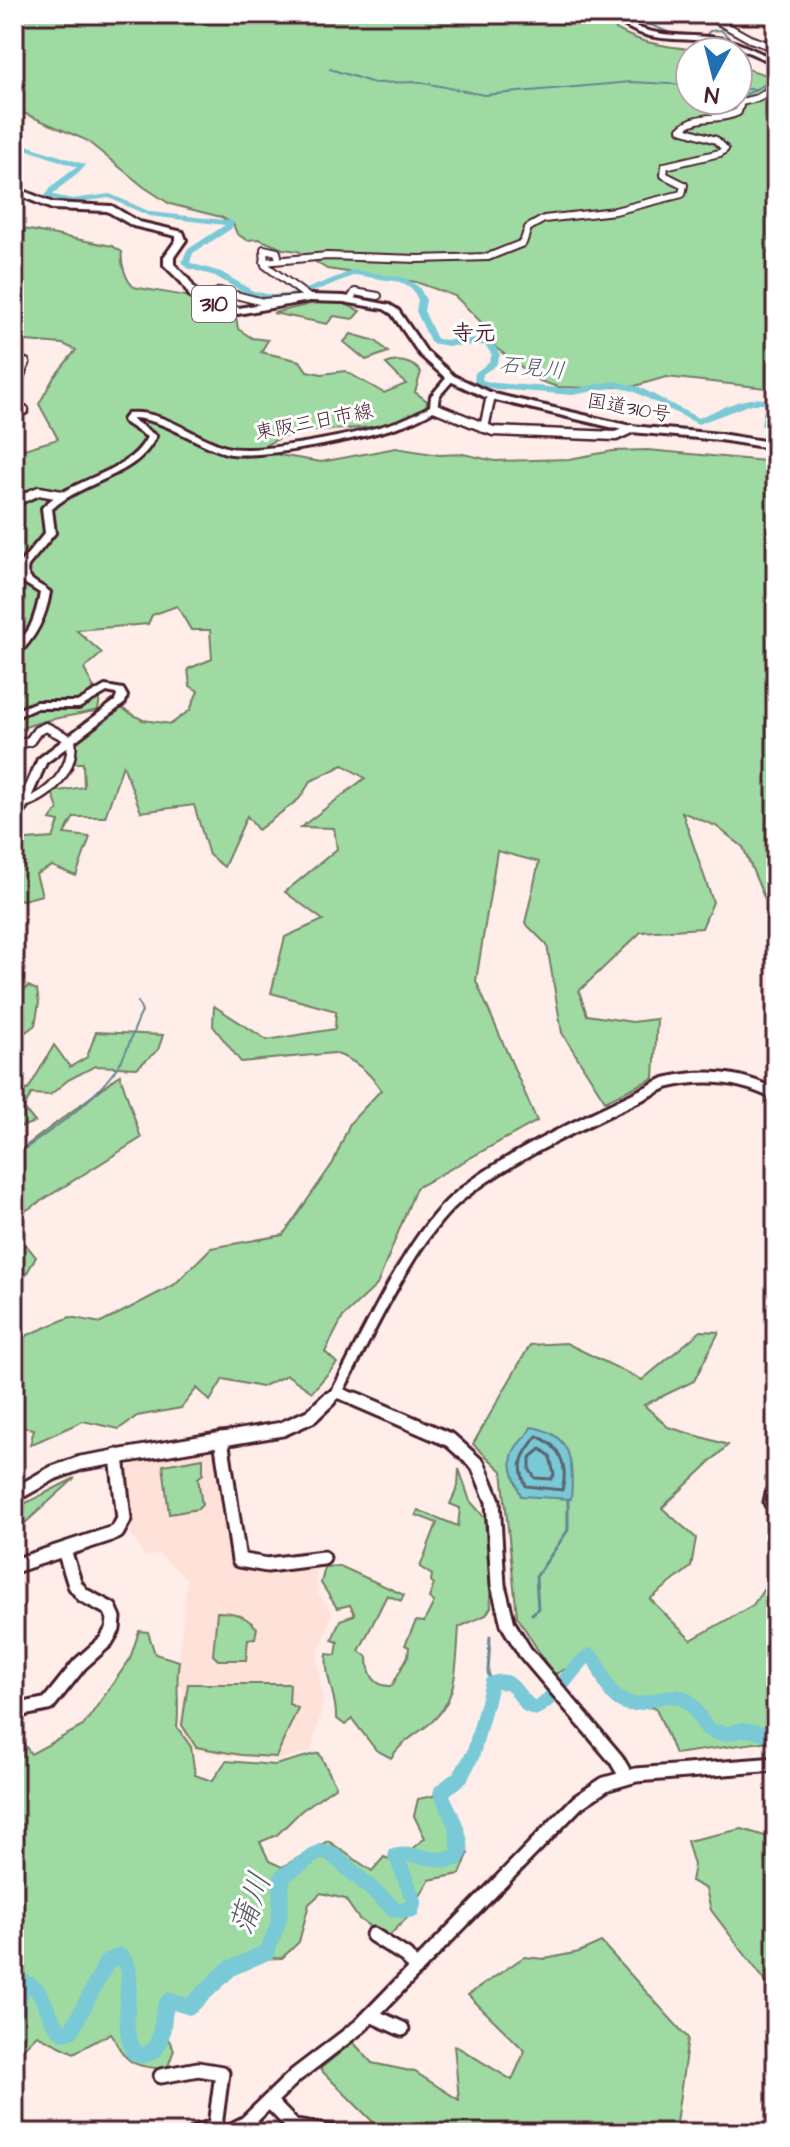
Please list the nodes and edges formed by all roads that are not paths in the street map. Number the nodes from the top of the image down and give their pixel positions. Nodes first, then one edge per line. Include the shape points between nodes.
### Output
1 (614, 14) edge
2 (705, 14) edge
3 (776, 48) edge
4 (776, 61) edge
5 (776, 85) edge
6 (14, 190) edge
7 (278, 256) dead end
8 (264, 262) junction
9 (304, 295) junction
10 (202, 299) junction
11 (243, 299) junction
12 (234, 311) junction
13 (14, 362) edge
14 (16, 378) edge
15 (451, 378) junction
16 (14, 388) edge
17 (491, 396) junction
18 (434, 407) junction
19 (14, 409) edge
20 (24, 410) dead end
21 (484, 428) junction
22 (631, 429) junction
23 (776, 446) edge
24 (61, 495) junction
25 (14, 502) edge
26 (14, 654) edge
27 (14, 715) edge
28 (71, 740) junction
29 (14, 745) edge
30 (23, 803) junction
31 (14, 825) edge
32 (776, 1095) edge
33 (337, 1392) junction
34 (221, 1439) junction
35 (117, 1456) junction
36 (776, 1482) edge
37 (14, 1495) edge
38 (771, 1502) dead end
39 (64, 1550) junction
40 (323, 1558) dead end
41 (14, 1566) edge
42 (14, 1575) edge
43 (14, 1711) edge
44 (776, 1764) edge
45 (626, 1776) junction
46 (373, 1935) dead end
47 (416, 1969) junction
48 (371, 2015) junction
49 (402, 2029) dead end
50 (161, 2076) dead end
51 (269, 2101) junction
52 (196, 2133) edge
53 (226, 2133) edge
54 (335, 2133) edge

1 - 4 main road via 659,37 721,41
2 - 3 street
5 - 8 street via 741,102 730,117 698,118 682,126 686,133 722,142 725,149 665,166 664,175 684,185 682,194 615,211 544,219 528,228 523,243 488,257 327,256
6 - 10 highway, 310 via 52,206 109,208 136,224 180,234 168,263 191,294
7 - 8 street via 264,249
8 - 9 street
9 - 11 street via 263,302
9 - 12 highway, 国道310号 / 310
9 - 15 highway, 国道310号 / 310 via 350,300 378,296 423,353
10 - 11 street via 220,291
10 - 12 highway, 310
11 - 12 street
13 - 14 street via 25,363
14 - 16 street
15 - 17 highway, 国道310号 / 310
15 - 18 main road via 435,396
17 - 21 street
17 - 22 highway, 国道310号 / 310
18 - 21 street
18 - 24 main road, 東阪三日市線 via 376,430 244,453 131,415 127,420 152,436 150,443 107,475
19 - 20 street
21 - 22 street via 616,436
22 - 23 highway, 国道310号 / 310
24 - 25 street via 39,491
24 - 26 main road via 46,511 50,533 22,566 22,577 45,595 31,634
27 - 28 main road via 36,705 79,705 105,689 119,691 120,703
28 - 29 street via 46,727 30,741
28 - 30 main road via 42,761
28 - 30 street via 72,757 54,783
30 - 31 main road
32 - 33 street via 722,1077 665,1083 478,1182 423,1236
33 - 34 street via 293,1425
33 - 45 street via 450,1440 478,1465 493,1501 498,1585 517,1642
34 - 35 street
34 - 40 street via 239,1560 256,1566
35 - 37 street via 68,1467
35 - 39 street via 121,1528
36 - 38 street
39 - 41 street
39 - 43 street via 75,1585 110,1609 113,1629 48,1704
41 - 42 street
44 - 45 street
45 - 47 street via 578,1802
46 - 47 street
47 - 48 street
48 - 49 street
48 - 51 street
50 - 52 street via 198,2069 222,2073 215,2126
51 - 53 street
51 - 54 street via 294,2127

